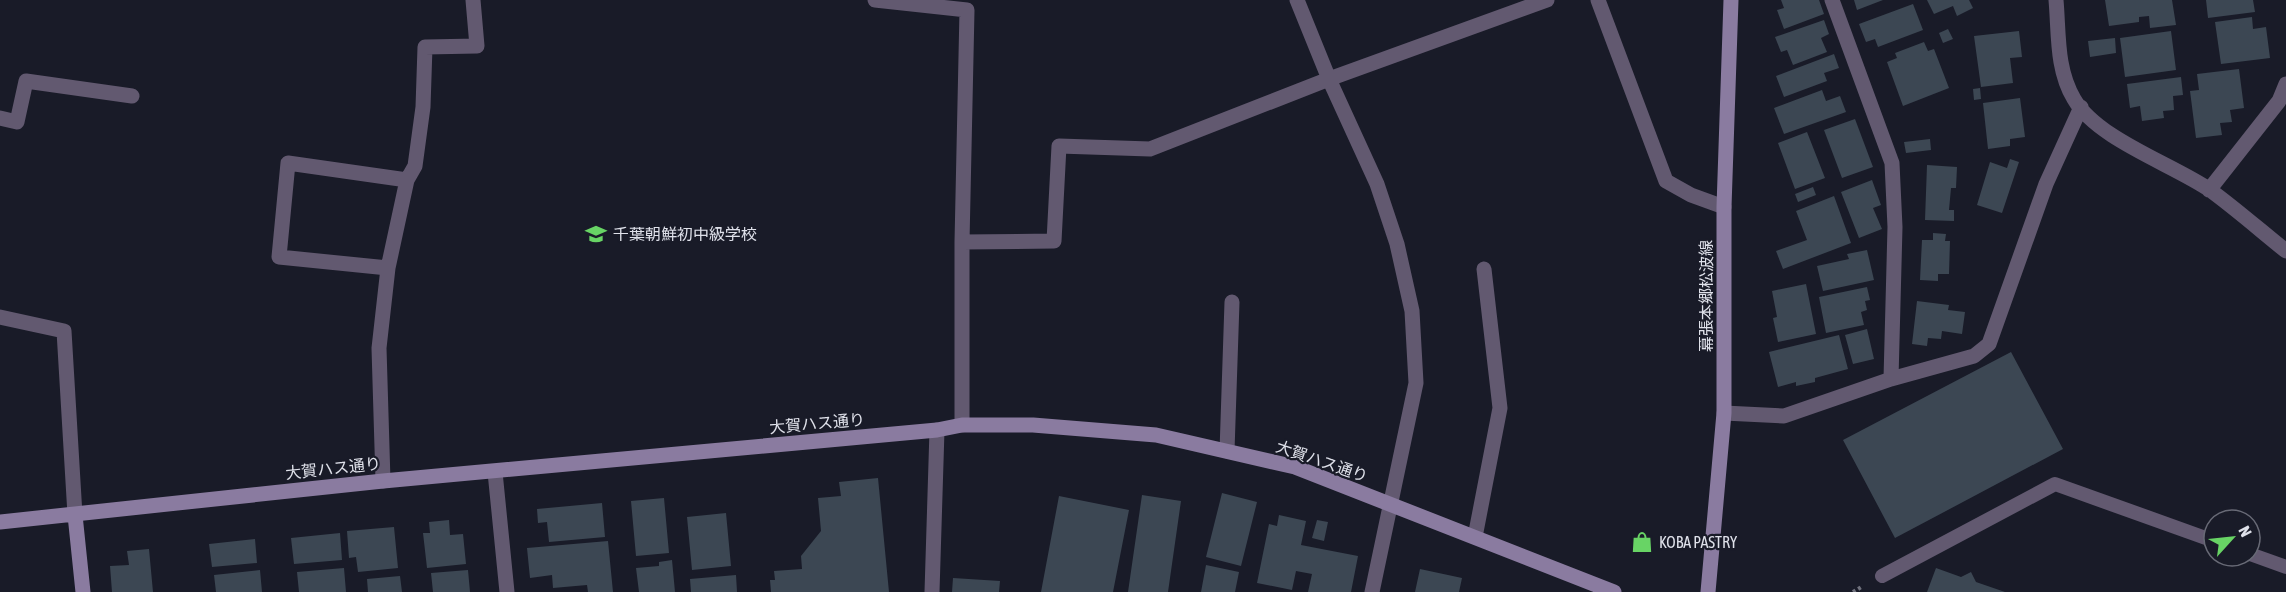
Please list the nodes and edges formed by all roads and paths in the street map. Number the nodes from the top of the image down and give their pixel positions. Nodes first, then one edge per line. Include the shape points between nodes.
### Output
1 (473, 0) edge
2 (875, 0) edge
3 (1297, 0) edge
4 (1546, 0) edge
5 (1599, 0) edge
6 (1731, 0) edge
7 (1832, 0) edge
8 (2056, 0) edge
9 (1329, 79) junction
10 (2286, 84) edge
11 (132, 96) dead end
12 (2081, 107) junction
13 (0, 118) edge
14 (407, 180) junction
15 (2209, 190) junction
16 (1724, 207) junction
17 (962, 242) junction
18 (2286, 250) edge
19 (388, 268) junction
20 (1484, 269) dead end
21 (1232, 302) dead end
22 (0, 317) edge
23 (1892, 379) junction
24 (1724, 413) junction
25 (962, 425) junction
26 (937, 430) junction
27 (1227, 452) junction
28 (495, 472) junction
29 (383, 481) junction
30 (1390, 504) junction
31 (75, 515) junction
32 (0, 522) edge
33 (1475, 537) junction
34 (2202, 537) edge
35 (2262, 558) edge
36 (2286, 567) edge
37 (1882, 576) dead end
38 (83, 592) edge
39 (507, 592) edge
40 (932, 592) edge
41 (1371, 592) edge
42 (1614, 592) edge
43 (1708, 592) edge

1 - 14 street via 477,46 425,47 423,107 415,166
2 - 17 street via 967,10
3 - 9 street
4 - 9 street
5 - 16 street via 1666,182
6 - 16 street, 幕張本郷松波線
7 - 23 street via 1892,163
8 - 12 street via 2062,70 2074,100
9 - 17 street via 1150,148 1059,146 1054,241
9 - 30 street via 1377,184 1397,244 1412,311 1416,383
10 - 15 street via 2279,101
11 - 13 street via 27,81 17,122
12 - 15 street via 2116,137
12 - 23 street via 2046,184 1989,344 1974,356
14 - 19 street
14 - 19 street via 288,163 279,257
15 - 18 street
16 - 24 street, 幕張本郷松波線
17 - 25 street
19 - 29 street via 379,348
20 - 33 street via 1500,408
21 - 27 street
22 - 31 street via 64,331
23 - 24 street via 1784,416
24 - 43 street, 幕張本郷松波線
25 - 26 street, 大賀ハス通り
25 - 27 street, 大賀ハス通り via 1033,425 1156,435
26 - 28 street, 大賀ハス通り
26 - 40 street
27 - 30 street, 大賀ハス通り via 1295,468
28 - 29 street, 大賀ハス通り
28 - 39 street
29 - 31 street, 大賀ハス通り
30 - 33 street, 大賀ハス通り
30 - 41 street
31 - 32 street, 大賀ハス通り
31 - 38 street
33 - 42 street, 大賀ハス通り
34 - 37 lane via 2055,484
35 - 36 lane

